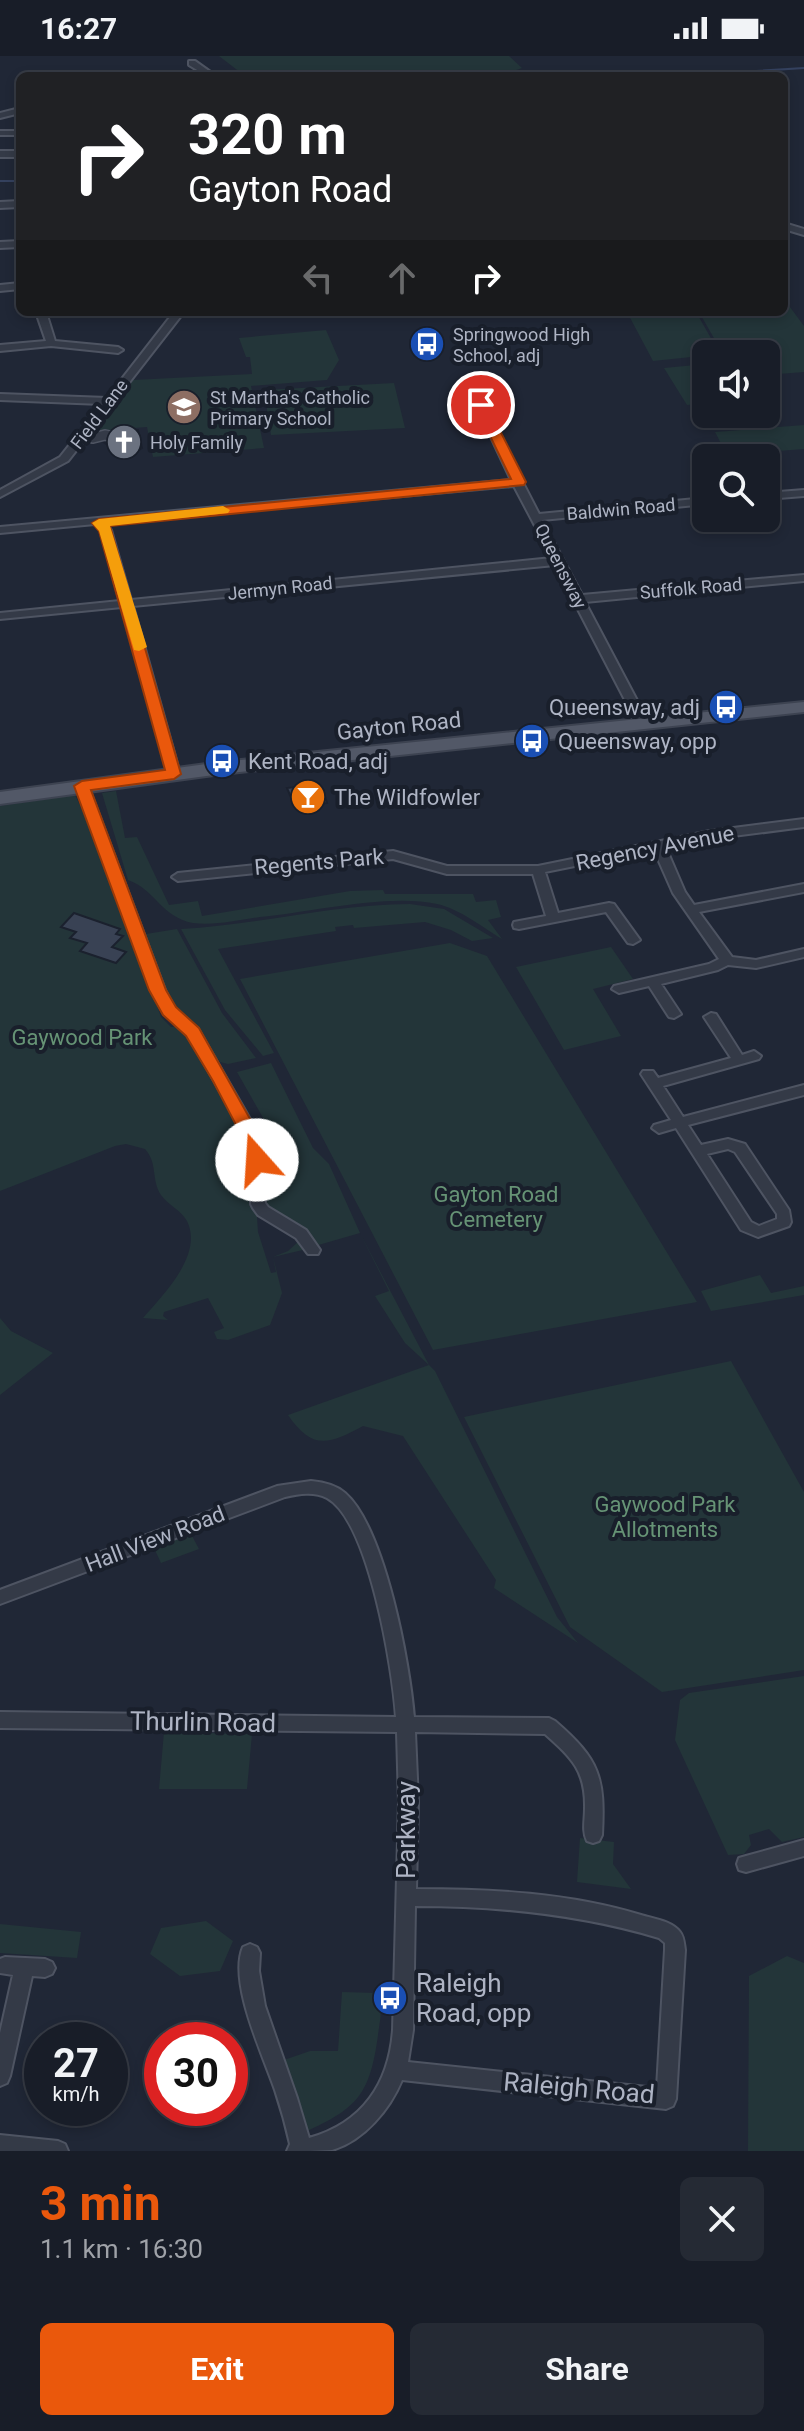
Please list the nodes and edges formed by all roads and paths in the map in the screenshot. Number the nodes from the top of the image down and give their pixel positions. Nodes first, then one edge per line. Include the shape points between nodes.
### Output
1 (193, 67) dead end
2 (204, 72) edge
3 (42, 316) edge
4 (176, 316) edge
5 (51, 343) junction
6 (0, 348) edge
7 (118, 350) dead end
8 (0, 397) edge
9 (109, 401) junction
10 (481, 405) dead end
11 (114, 437) dead end
12 (93, 438) dead end
13 (519, 482) junction
14 (804, 493) edge
15 (0, 494) edge
16 (780, 495) edge
17 (692, 502) edge
18 (536, 517) junction
19 (99, 523) junction
20 (0, 530) edge
21 (559, 561) junction
22 (804, 578) edge
23 (578, 599) junction
24 (127, 603) junction
25 (0, 616) edge
26 (804, 707) edge
27 (644, 725) junction
28 (174, 774) junction
29 (82, 786) junction
30 (0, 798) edge
31 (804, 823) edge
32 (659, 846) junction
33 (505, 868) joint
34 (538, 870) junction
35 (178, 877) dead end
36 (804, 888) edge
37 (692, 909) junction
38 (553, 917) junction
39 (519, 925) dead end
40 (633, 940) dead end
41 (804, 953) edge
42 (727, 960) junction
43 (653, 982) junction
44 (619, 989) dead end
45 (674, 1014) dead end
46 (711, 1017) dead end
47 (804, 1090) edge
48 (680, 1122) junction
49 (659, 1128) dead end
50 (698, 1151) junction
51 (313, 1250) dead end
52 (312, 1487) joint
53 (0, 1597) edge
54 (0, 1720) edge
55 (406, 1725) junction
56 (593, 1835) dead end
57 (804, 1848) edge
58 (746, 1864) dead end
59 (406, 1897) junction
60 (250, 1953) dead end
61 (25, 1967) dead end
62 (397, 2070) junction
63 (0, 2076) edge
64 (0, 2145) edge
65 (58, 2151) edge
66 (300, 2151) edge

1 - 2 street
3 - 5 street
4 - 9 street, Field Lane
5 - 6 street
5 - 7 street
8 - 9 street
9 - 15 street, Field Lane via 64,459
10 - 13 street, Queensway
11 - 12 street
13 - 18 street, Queensway
13 - 19 street
14 - 16 street
17 - 18 street, Baldwin Road
18 - 21 street, Queensway
19 - 20 street
19 - 24 street via 106,530
21 - 23 street, Queensway
21 - 24 street, Jermyn Road
22 - 23 street, Suffolk Road
23 - 27 street, Queensway
24 - 25 street, Jermyn Road
24 - 28 street
26 - 27 main road, Gayton Road
27 - 28 main road, Gayton Road
28 - 29 main road, Gayton Road
29 - 30 main road, Gayton Road
29 - 51 street via 158,990 169,1011 193,1032 254,1142 258,1204 301,1234
31 - 32 street, Regency Avenue
32 - 34 street, Regency Avenue
32 - 37 street via 679,893
33 - 34 street, Regency Avenue
33 - 35 street, Regents Park via 447,870 393,855 212,878
34 - 38 street
36 - 37 street
37 - 42 street
38 - 39 street
38 - 40 street via 609,907
41 - 42 street via 757,964
42 - 43 street
43 - 44 street
43 - 45 street
46 - 48 street via 747,1058 651,1079
47 - 48 street
48 - 49 street
48 - 50 street
50 - 50 street via 746,1226 758,1232 784,1222 784,1214 740,1148 728,1144
52 - 53 street, Hall View Road via 283,1491
52 - 55 street, Parkway via 338,1496 349,1509 375,1568 399,1658
54 - 55 street, Thurlin Road
55 - 56 street, Thurlin Road via 549,1726 577,1751 594,1781
55 - 59 street, Parkway
57 - 58 street
59 - 62 street, Parkway
59 - 62 street, Raleigh Road via 496,1897 569,1906 665,1931 674,1939 675,1950 666,2099
60 - 66 street via 248,1976 262,2033 285,2090
61 - 63 street
62 - 66 street, Parkway via 366,2118
64 - 65 street

